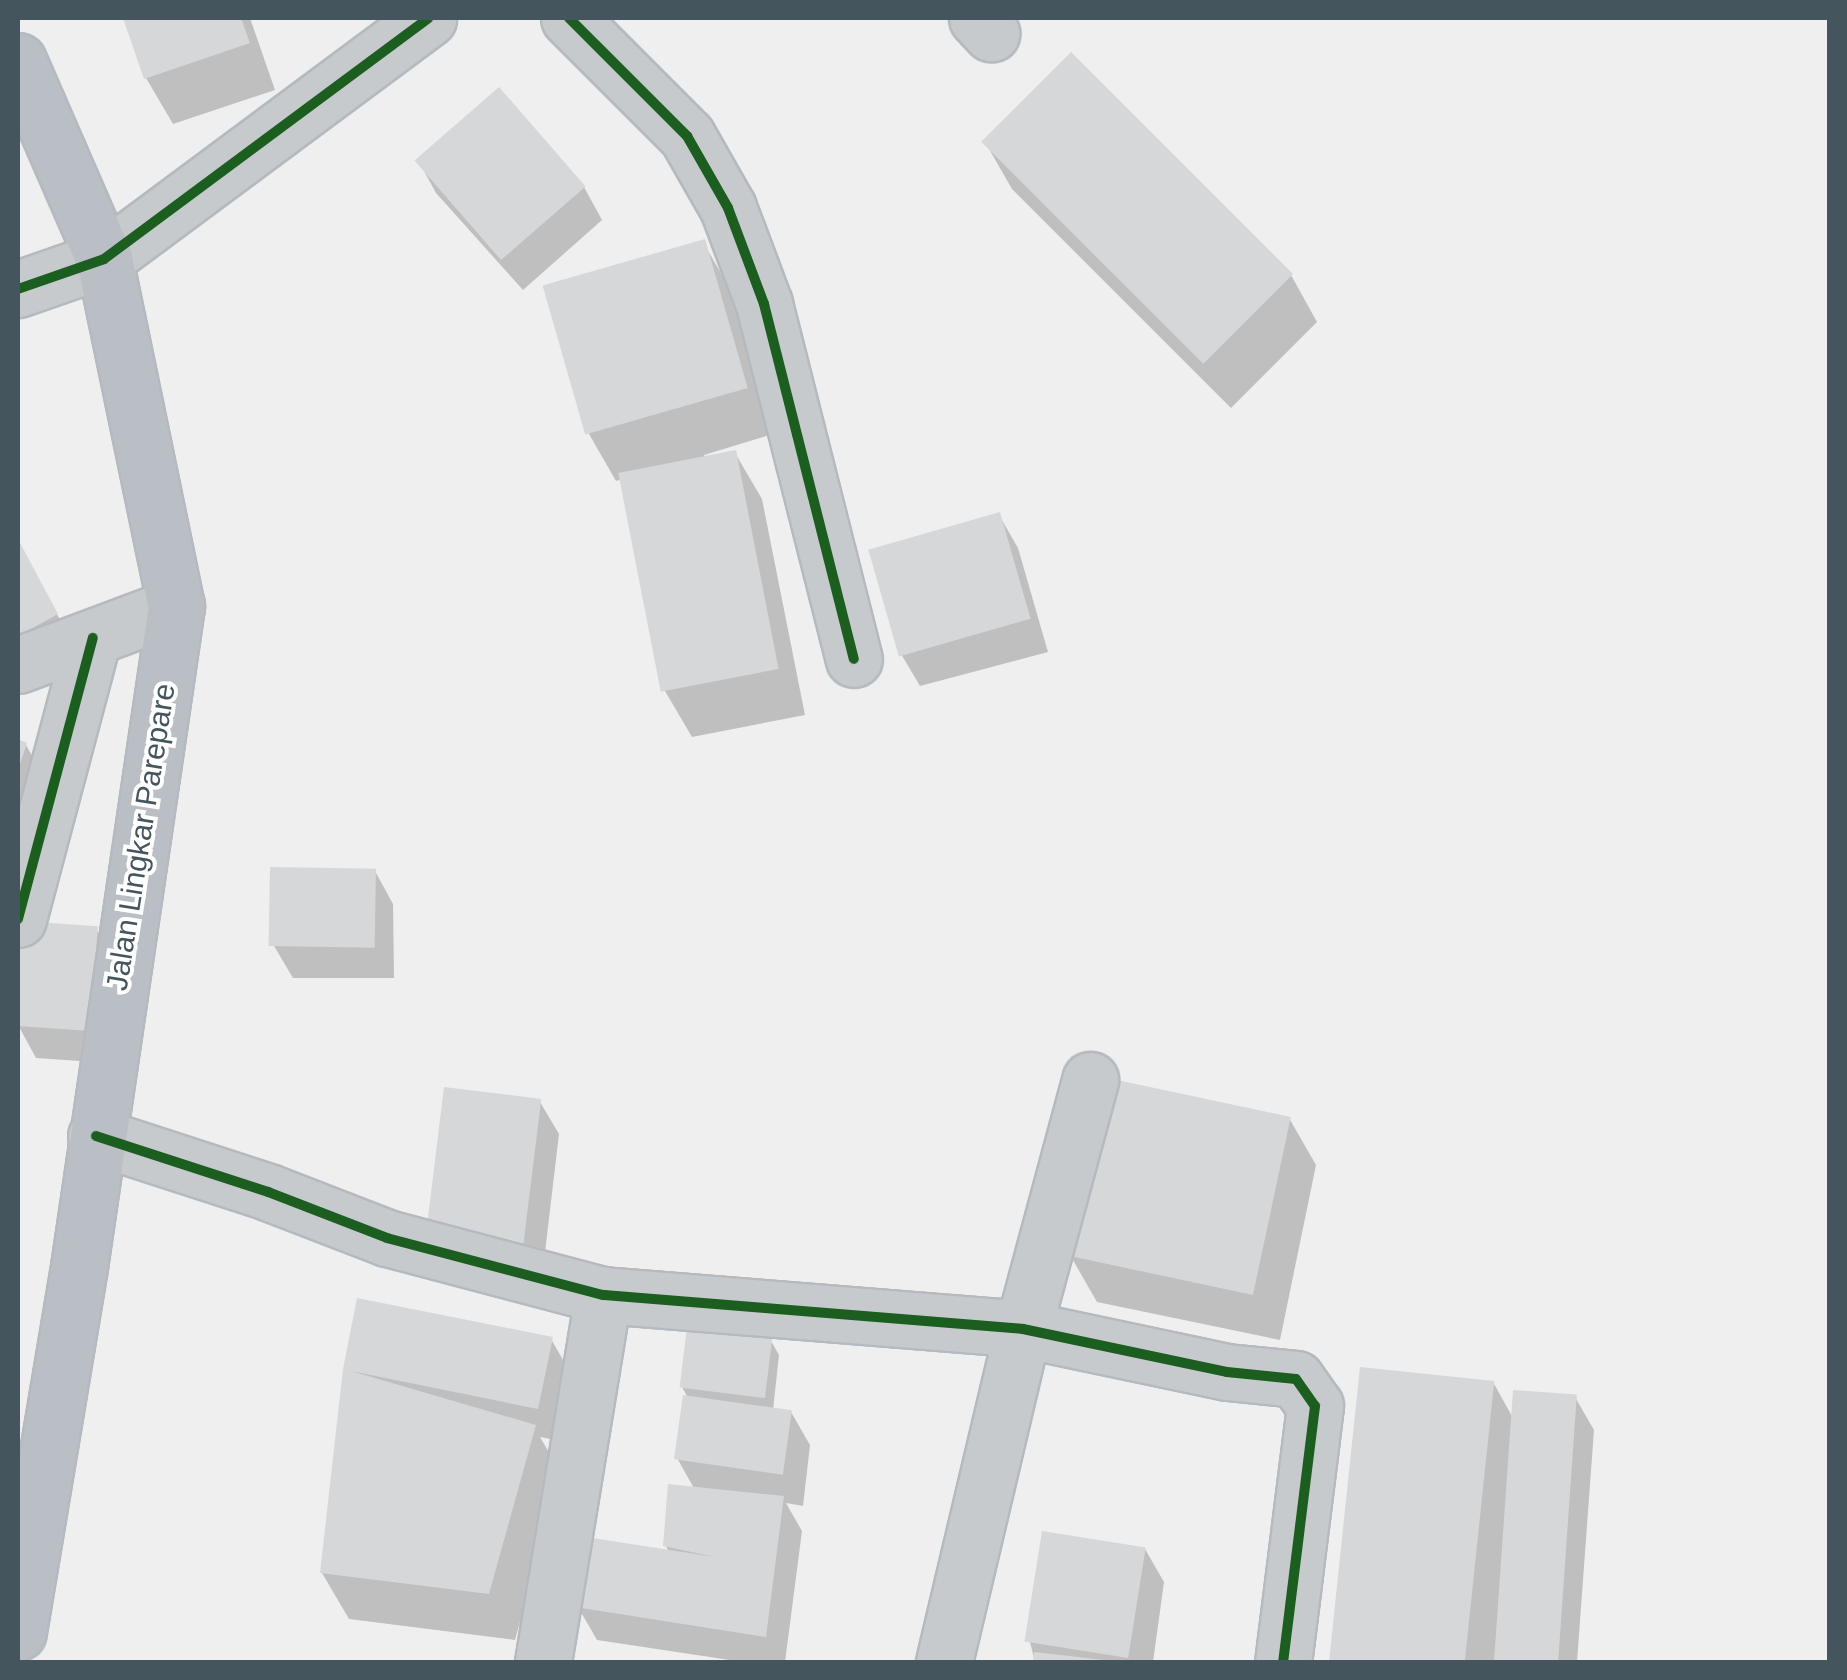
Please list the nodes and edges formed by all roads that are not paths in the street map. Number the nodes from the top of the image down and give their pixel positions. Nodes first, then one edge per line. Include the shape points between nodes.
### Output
1 (428, 18) edge
2 (569, 18) edge
3 (18, 61) edge
4 (104, 258) junction
5 (18, 289) edge
6 (176, 606) junction
7 (93, 638) junction
8 (854, 659) dead end
9 (18, 666) edge
10 (18, 920) edge
11 (1090, 1080) dead end
12 (96, 1136) junction
13 (603, 1296) junction
14 (1022, 1329) junction
15 (18, 1632) edge
16 (544, 1662) edge
17 (944, 1662) edge
18 (1283, 1662) edge

1 - 4 street
2 - 8 street via 688,136 728,208 764,304
3 - 4 highway, Jalan Lingkar Parepare
4 - 5 street
4 - 6 highway, Jalan Lingkar Parepare
6 - 7 street
6 - 12 highway, Jalan Lingkar Parepare
7 - 9 street
7 - 10 street
11 - 14 street
12 - 13 street via 386,1238
12 - 15 highway, Jalan Lingkar Parepare
13 - 14 street
13 - 16 street
14 - 17 street
14 - 18 street via 1226,1372 1296,1379 1312,1395

